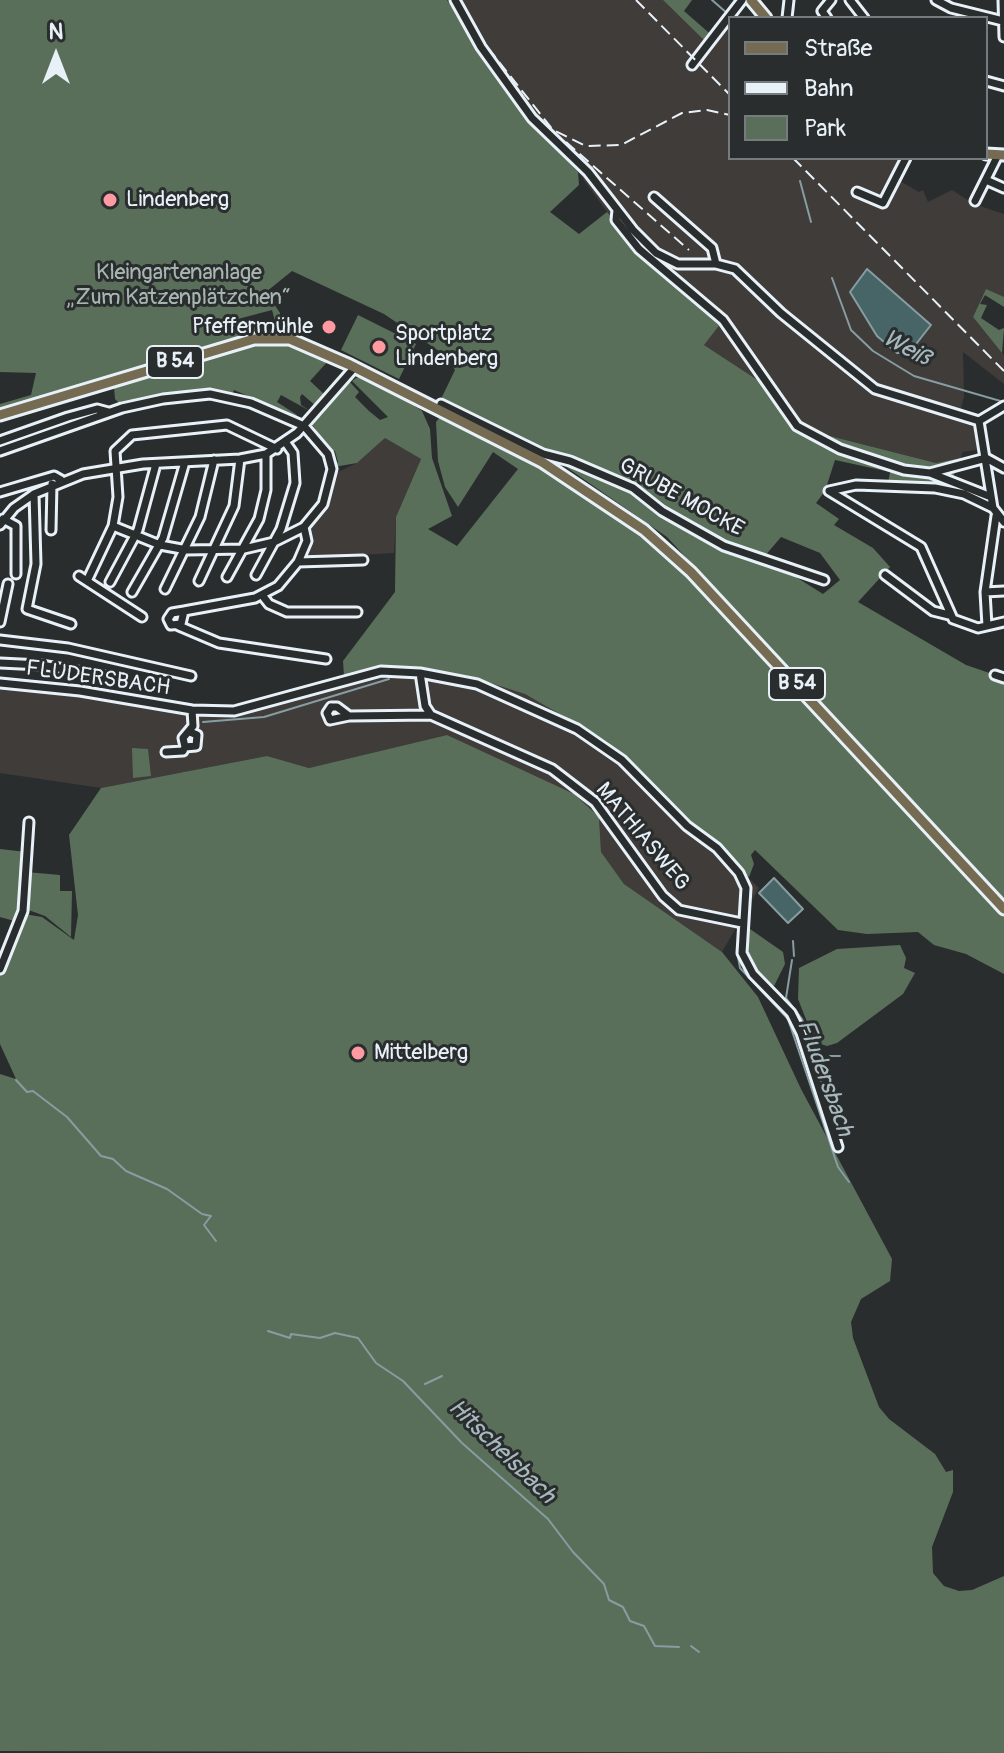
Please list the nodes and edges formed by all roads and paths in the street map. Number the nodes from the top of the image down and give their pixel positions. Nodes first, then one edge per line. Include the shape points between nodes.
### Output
1 (455, 0) edge
2 (742, 0) edge
3 (751, 0) edge
4 (850, 0) edge
5 (936, 0) edge
6 (1003, 0) edge
7 (729, 16) edge
8 (764, 16) edge
9 (862, 16) edge
10 (983, 16) edge
11 (728, 18) edge
12 (1003, 21) edge
13 (1004, 37) edge
14 (692, 65) dead end
15 (1001, 155) edge
16 (905, 160) edge
17 (986, 180) junction
18 (1004, 188) edge
19 (857, 192) dead end
20 (654, 197) dead end
21 (975, 201) dead end
22 (617, 210) junction
23 (716, 264) junction
24 (352, 366) junction
25 (1003, 406) edge
26 (439, 409) junction
27 (108, 412) junction
28 (0, 415) edge
29 (979, 421) junction
30 (304, 426) junction
31 (0, 441) edge
32 (286, 443) junction
33 (277, 449) junction
34 (0, 451) edge
35 (266, 454) junction
36 (986, 458) junction
37 (240, 459) junction
38 (214, 460) junction
39 (185, 462) junction
40 (152, 464) junction
41 (1004, 468) edge
42 (118, 469) junction
43 (930, 473) junction
44 (61, 480) junction
45 (51, 485) junction
46 (0, 492) edge
47 (37, 492) junction
48 (991, 497) junction
49 (995, 512) junction
50 (2, 522) edge
51 (1004, 522) edge
52 (113, 526) junction
53 (304, 527) junction
54 (51, 530) dead end
55 (135, 536) junction
56 (274, 542) junction
57 (160, 545) junction
58 (244, 549) junction
59 (187, 550) junction
60 (215, 551) junction
61 (363, 560) dead end
62 (298, 562) junction
63 (16, 574) dead end
64 (256, 575) dead end
65 (885, 575) dead end
66 (79, 576) dead end
67 (227, 577) dead end
68 (824, 580) dead end
69 (87, 581) junction
70 (199, 581) dead end
71 (110, 582) dead end
72 (8, 584) dead end
73 (165, 589) dead end
74 (1004, 591) edge
75 (132, 592) dead end
76 (985, 592) junction
77 (262, 595) junction
78 (184, 611) junction
79 (357, 612) dead end
80 (949, 615) junction
81 (142, 617) dead end
82 (0, 622) edge
83 (1004, 622) edge
84 (71, 624) dead end
85 (179, 626) junction
86 (987, 626) junction
87 (0, 640) edge
88 (326, 659) dead end
89 (0, 663) edge
90 (420, 673) junction
91 (106, 676) dead end
92 (191, 676) dead end
93 (0, 683) edge
94 (192, 710) junction
95 (431, 715) junction
96 (349, 716) dead end
97 (190, 732) junction
98 (185, 747) junction
99 (166, 752) dead end
100 (29, 822) dead end
101 (1004, 909) edge
102 (742, 923) junction
103 (0, 969) edge
104 (838, 1147) dead end

1 - 22 street via 532,118 580,163
2 - 7 street
3 - 8 main road
4 - 9 street
5 - 10 street
6 - 12 street
11 - 14 street
12 - 13 street
15 - 17 street
16 - 19 street via 883,203
17 - 18 street
17 - 21 street
20 - 23 street via 712,248
22 - 23 street via 666,259 684,265
22 - 43 street via 616,220 639,249 723,320 797,426 840,449
23 - 29 street via 742,274 781,313 883,393
24 - 26 main road, B 54
24 - 28 main road, B 54 via 290,339 254,339
24 - 30 street
25 - 29 street
26 - 68 street, GRUBE MOCKE via 441,404 543,454 633,488 724,546
26 - 101 main road, B 54 via 572,480 644,530 691,572
27 - 30 street via 210,394 241,400
27 - 31 street via 97,409
27 - 34 street
29 - 36 street
30 - 32 street
30 - 53 street via 321,442 332,469 323,504
32 - 33 street
32 - 56 street via 293,453 295,483
33 - 35 street
33 - 42 street via 227,425 162,430 132,435 115,451
35 - 37 street
35 - 58 street via 266,490
36 - 41 street
36 - 43 street
36 - 48 street
37 - 38 street
37 - 60 street via 234,506
38 - 39 street
38 - 59 street
39 - 40 street
39 - 57 street
40 - 42 street
40 - 55 street
42 - 44 street
42 - 52 street
43 - 48 street
44 - 45 street
44 - 46 street via 54,476
45 - 47 street
45 - 54 street
47 - 50 street
47 - 84 street via 36,564 27,609
48 - 49 street
49 - 51 street
49 - 76 street
49 - 80 street via 964,494 935,488 856,485 829,491 921,547
50 - 63 street via 16,526
52 - 55 street
52 - 69 street
53 - 56 street
53 - 62 street via 307,541
55 - 57 street
55 - 71 street
56 - 58 street
56 - 64 street
57 - 59 street
57 - 75 street
58 - 60 street
58 - 67 street
59 - 60 street
59 - 73 street
60 - 70 street
61 - 62 street
62 - 77 street via 278,586
65 - 80 street via 933,611
66 - 69 street
69 - 81 street
72 - 82 street
74 - 76 street
76 - 86 street
77 - 78 street
77 - 79 street via 287,612
78 - 85 street
78 - 85 street via 169,616 171,625
80 - 86 street via 968,626
83 - 86 street
85 - 88 street via 219,643
87 - 92 street via 68,648
89 - 91 street
90 - 94 street, FLUDERSBACH via 381,671 234,711
90 - 95 street
90 - 102 street, FLUDERSBACH via 477,684 530,705 622,760 739,873 746,888
93 - 94 street, FLUDERSBACH
94 - 97 street, FLUDERSBACH
95 - 96 street
95 - 102 street, MATHIASWEG via 552,769 595,802 663,896 679,910
97 - 98 street, FLUDERSBACH via 183,738
97 - 98 street, FLUDERSBACH via 198,742
98 - 99 street
100 - 103 street via 23,911
102 - 104 street, FLUDERSBACH via 742,953 801,1033

